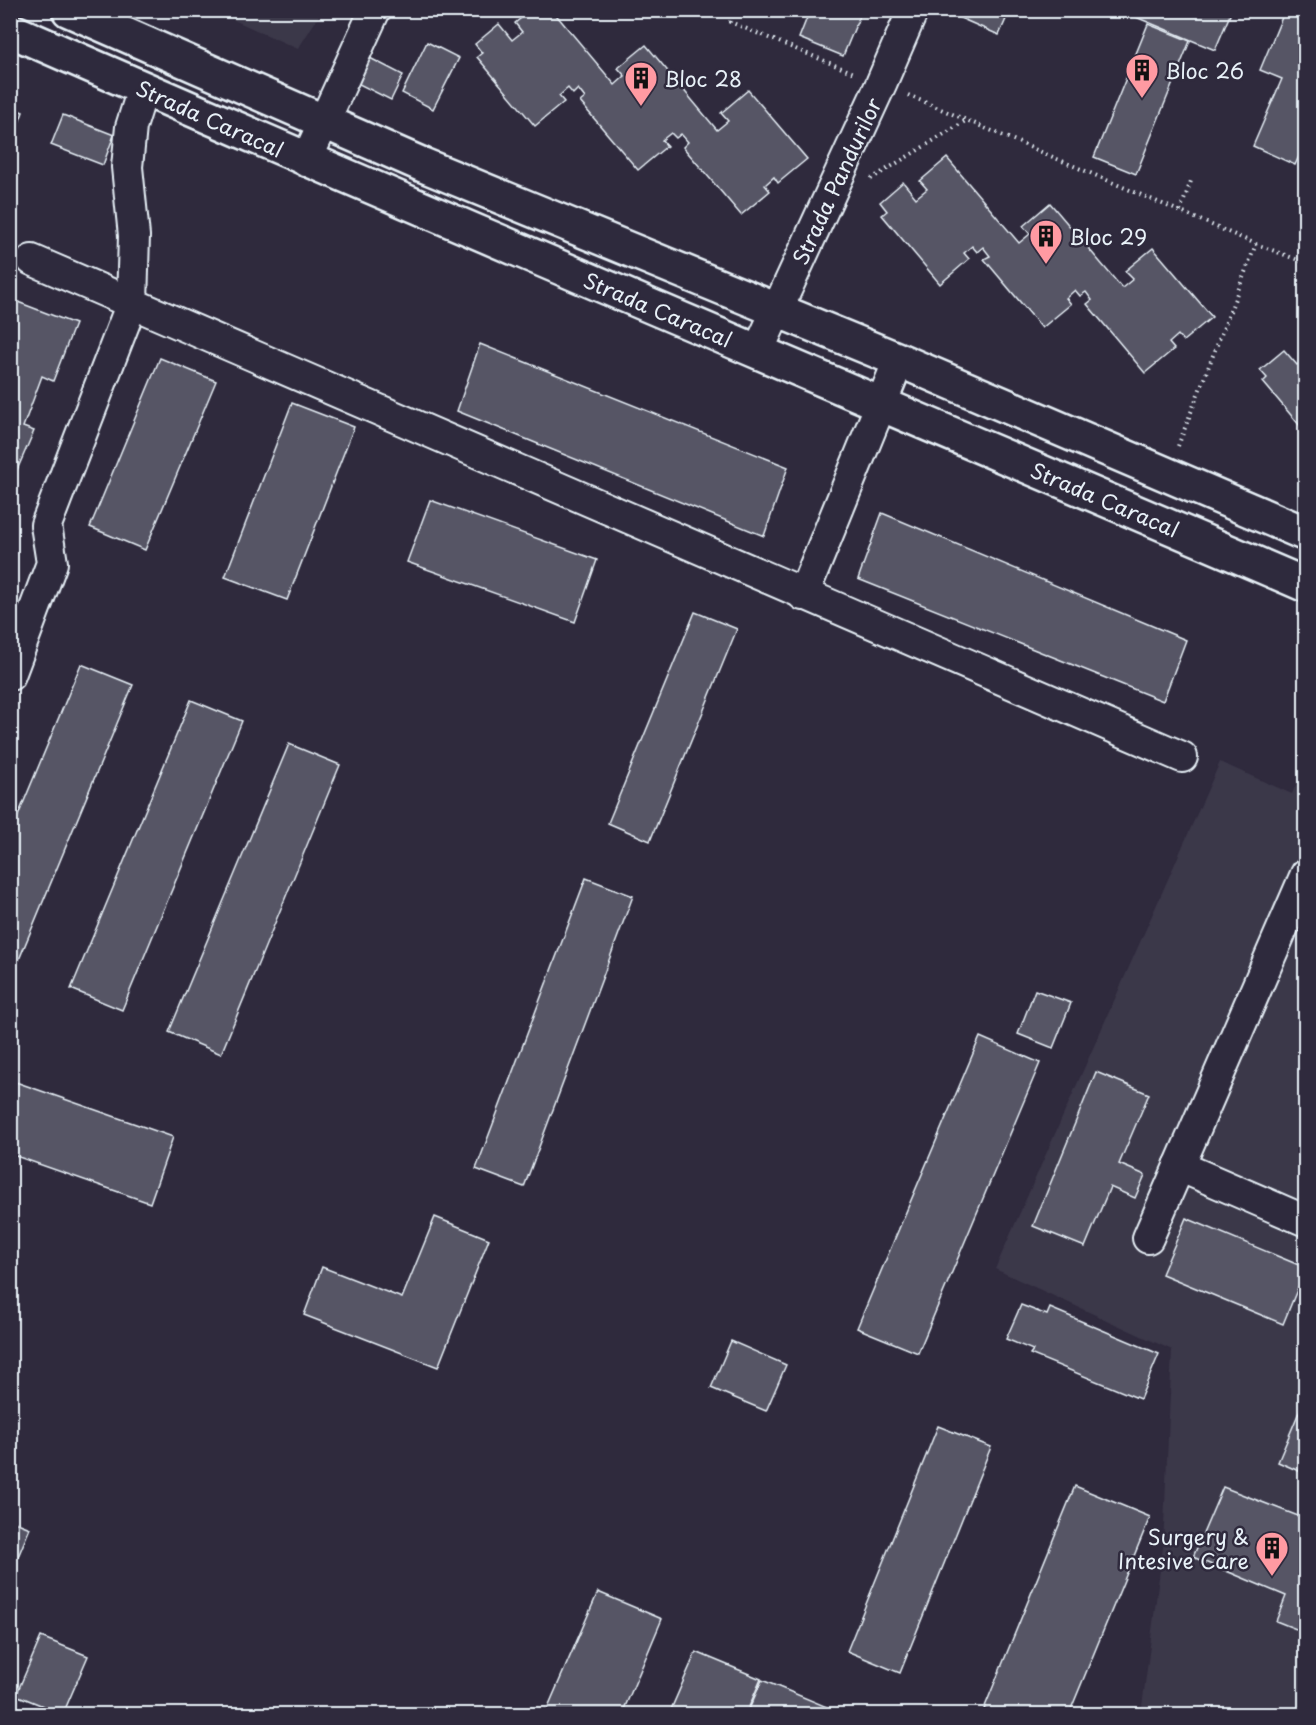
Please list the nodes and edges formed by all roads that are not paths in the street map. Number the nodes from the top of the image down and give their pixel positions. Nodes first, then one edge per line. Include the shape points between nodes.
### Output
1 (69, 10) edge
2 (375, 10) edge
3 (913, 10) edge
4 (10, 30) edge
5 (143, 89) junction
6 (324, 122) junction
7 (306, 160) junction
8 (32, 260) dead end
9 (132, 303) junction
10 (777, 310) junction
11 (758, 351) junction
12 (899, 360) junction
13 (881, 403) junction
14 (1305, 534) edge
15 (1305, 585) edge
16 (803, 595) junction
17 (10, 675) edge
18 (1182, 757) dead end
19 (1305, 874) edge
20 (1179, 1166) junction
21 (1305, 1221) edge
22 (1148, 1238) dead end

1 - 6 main road, Strada Caracal
2 - 6 street
3 - 10 street, Strada Pandurilor
4 - 5 main road, Strada Caracal
5 - 7 main road, Strada Caracal
5 - 9 street via 131,127 127,167 134,236
6 - 7 street
6 - 10 main road, Strada Caracal
7 - 11 main road, Strada Caracal
8 - 9 street
9 - 16 street
9 - 17 street via 46,525 52,562
10 - 11 street, Strada Pandurilor
10 - 12 main road, Strada Caracal
11 - 13 main road, Strada Caracal
12 - 13 street
12 - 14 main road, Strada Caracal
13 - 15 main road, Strada Caracal
13 - 16 street
16 - 18 street
19 - 20 street
20 - 21 street
20 - 22 street

